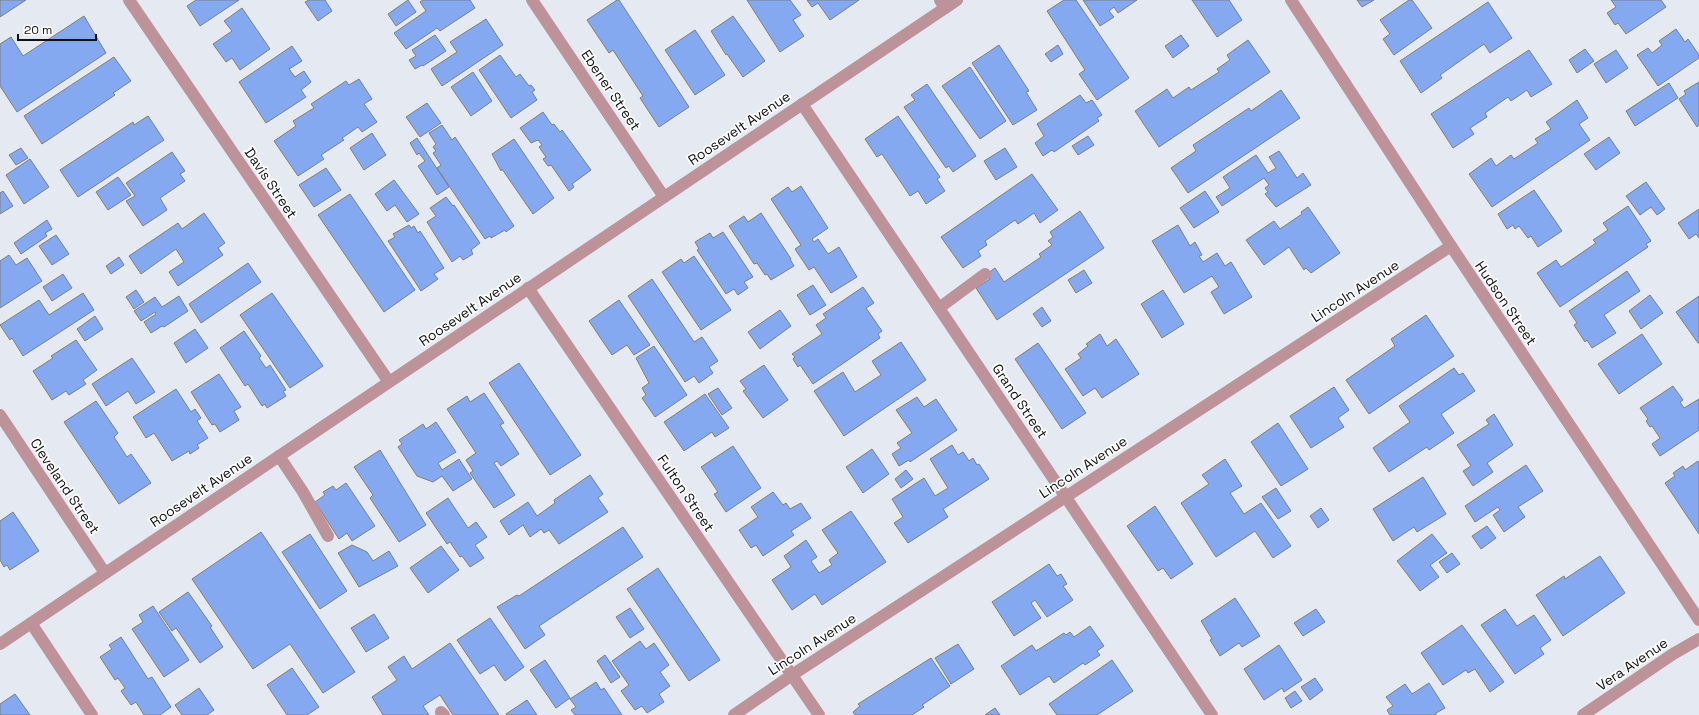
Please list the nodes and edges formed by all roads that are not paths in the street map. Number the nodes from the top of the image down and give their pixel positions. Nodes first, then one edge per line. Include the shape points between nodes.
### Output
1 (129, 0) edge
2 (532, 0) edge
3 (957, 0) edge
4 (1291, 0) edge
5 (942, 4) edge
6 (802, 104) junction
7 (664, 197) junction
8 (1451, 246) junction
9 (985, 274) dead end
10 (528, 288) junction
11 (939, 308) junction
12 (389, 382) junction
13 (0, 415) edge
14 (279, 456) junction
15 (1066, 496) junction
16 (328, 536) dead end
17 (105, 573) junction
18 (1699, 620) edge
19 (31, 623) junction
20 (1699, 639) edge
21 (0, 644) edge
22 (792, 675) junction
23 (92, 715) edge
24 (734, 715) edge
25 (819, 715) edge
26 (1212, 715) edge
27 (1583, 715) edge

1 - 12 street, Davis Street
2 - 7 street, Ebener Street
3 - 5 street, Roosevelt Avenue
4 - 8 street, Hudson Street
5 - 6 street, Roosevelt Avenue
6 - 7 street, Roosevelt Avenue
6 - 11 street, Grand Street
7 - 10 street, Roosevelt Avenue
8 - 15 street, Lincoln Avenue
8 - 18 street, Hudson Street
9 - 11 street
10 - 12 street, Roosevelt Avenue
10 - 22 street, Fulton Street
11 - 15 street, Grand Street
12 - 14 street, Roosevelt Avenue
13 - 17 street, Cleveland Street
14 - 16 street
14 - 17 street, Roosevelt Avenue
15 - 22 street, Lincoln Avenue
15 - 26 street, Grand Street
17 - 19 street, Roosevelt Avenue
19 - 21 street, Roosevelt Avenue
19 - 23 street
20 - 27 street, Vera Avenue
22 - 24 street, Lincoln Avenue
22 - 25 street, Fulton Street

